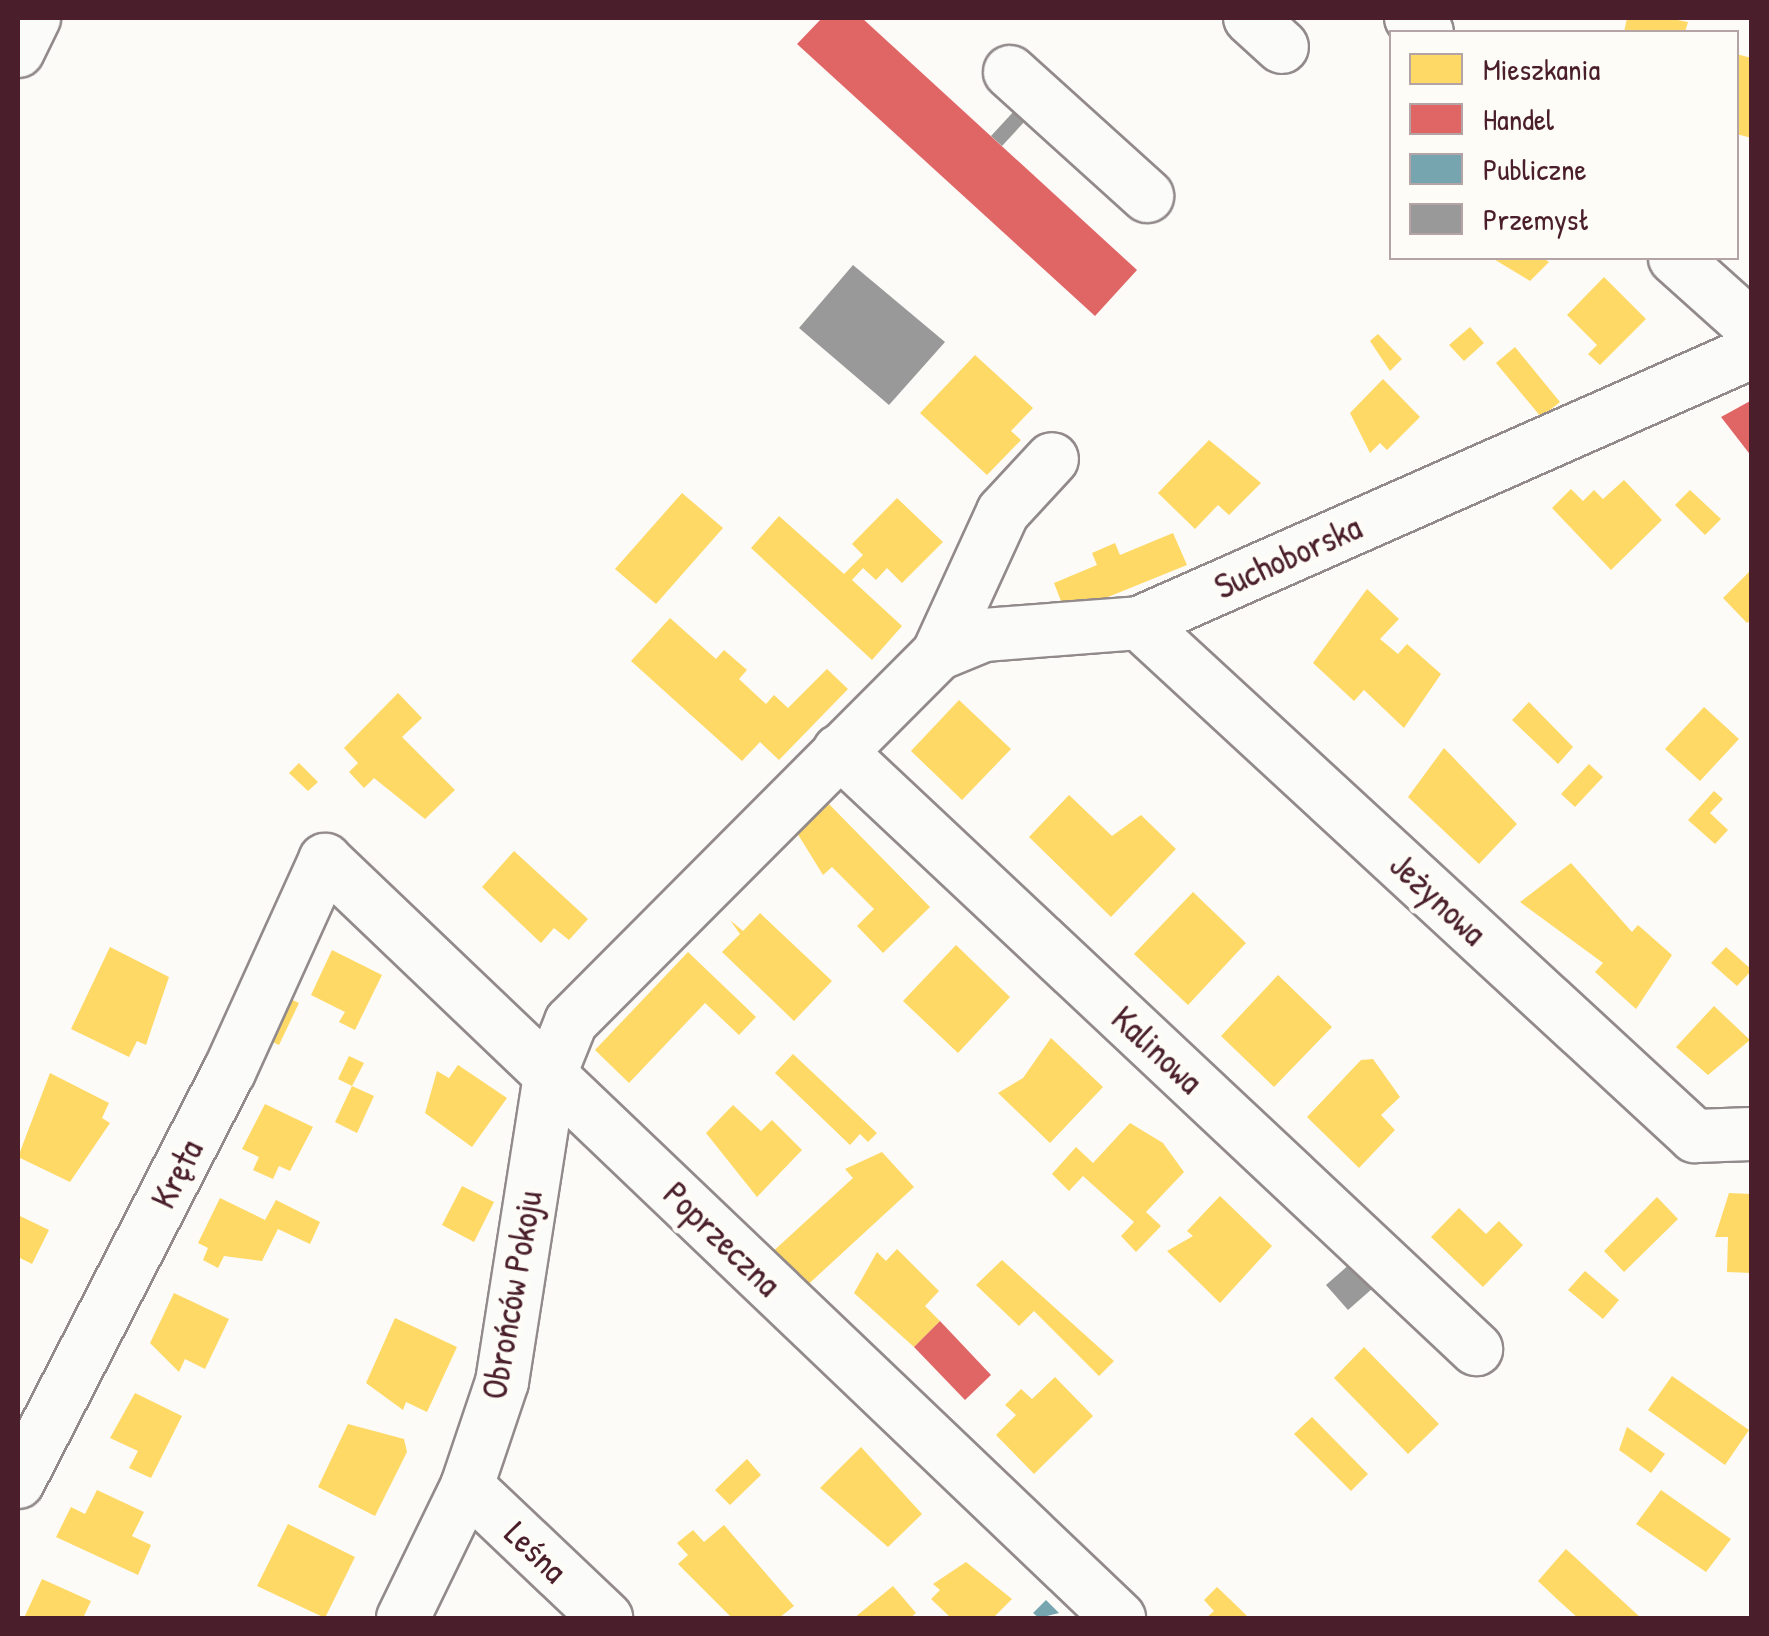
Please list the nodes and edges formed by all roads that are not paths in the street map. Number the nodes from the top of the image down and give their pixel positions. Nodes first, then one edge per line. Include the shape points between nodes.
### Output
1 (34, 18) edge
2 (18, 51) edge
3 (1010, 72) dead end
4 (1147, 196) dead end
5 (1677, 260) edge
6 (1752, 328) edge
7 (1752, 352) edge
8 (1052, 459) dead end
9 (1139, 623) junction
10 (938, 654) junction
11 (839, 751) junction
12 (325, 860) joint
13 (550, 1074) junction
14 (1752, 1134) edge
15 (1476, 1349) dead end
16 (18, 1482) edge
17 (467, 1486) junction
18 (403, 1618) edge
19 (606, 1618) edge
20 (1119, 1618) edge

1 - 2 street
3 - 4 street
5 - 6 street
7 - 9 street, Suchoborska
8 - 10 street via 1003,512
9 - 10 street, Suchoborska via 984,636
9 - 14 street, Jeżynowa via 1695,1136
10 - 11 street, Suchoborska
11 - 13 street, Obrońców Pokoju via 571,1022
11 - 15 street, Kalinowa
12 - 13 street, Poprzeczna
12 - 16 street, Kręta via 229,1072
13 - 17 street, Obrońców Pokoju via 502,1382
13 - 20 street, Poprzeczna
17 - 18 street, Obrońców Pokoju
17 - 19 street, Leśna

